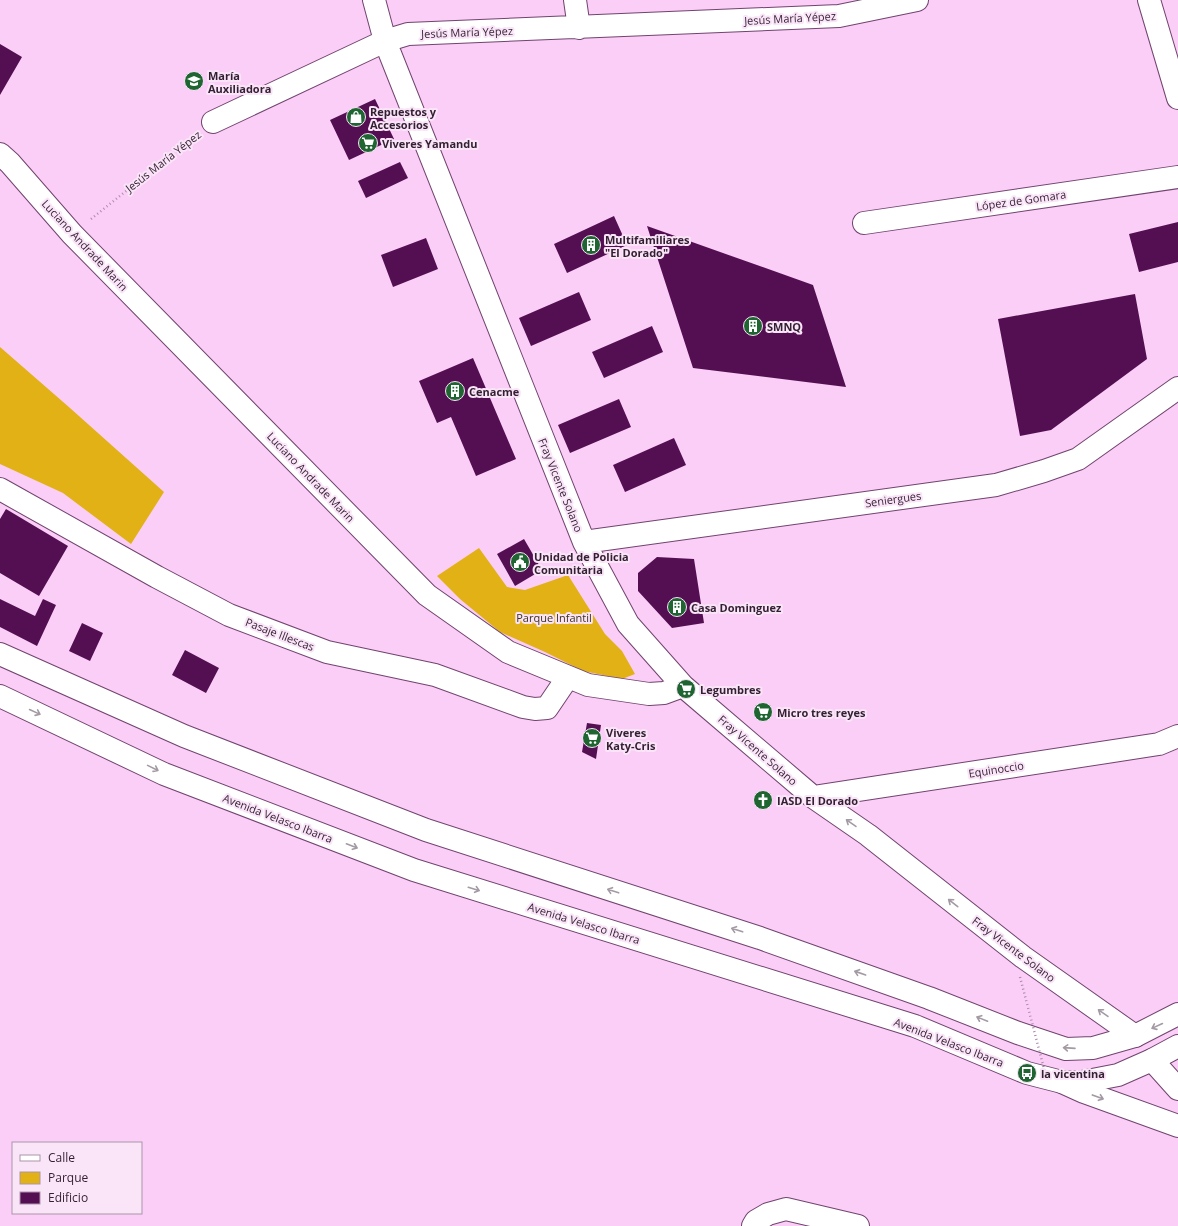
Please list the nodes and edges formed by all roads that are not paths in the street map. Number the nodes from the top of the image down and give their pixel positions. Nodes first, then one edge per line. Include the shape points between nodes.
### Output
1 (374, 0) edge
2 (575, 0) edge
3 (917, 0) edge
4 (1149, 0) edge
5 (579, 28) junction
6 (385, 41) junction
7 (1178, 98) edge
8 (213, 122) road end
9 (0, 154) edge
10 (1178, 176) edge
11 (864, 223) dead end
12 (1178, 388) edge
13 (0, 489) edge
14 (584, 542) junction
15 (0, 654) edge
16 (568, 677) junction
17 (683, 686) junction
18 (0, 696) edge
19 (1178, 736) edge
20 (813, 797) junction
21 (1178, 1014) edge
22 (1135, 1036) junction
23 (1178, 1046) edge
24 (1152, 1060) junction
25 (1054, 1081) junction
26 (1178, 1089) edge
27 (1178, 1126) edge
28 (754, 1226) edge
29 (858, 1226) edge

1 - 6 street, Fray Vicente Solano
2 - 5 street
3 - 5 street, Jesús María Yépez via 838,16
4 - 7 street
5 - 6 street, Jesús María Yépez via 408,34
6 - 8 street, Jesús María Yépez
6 - 14 street, Fray Vicente Solano
9 - 16 street, Luciano Andrade Marin via 72,234 427,595 508,652
10 - 11 street, López de Gomara
12 - 14 street, Seniergues via 1078,459 996,485
13 - 16 street, Pasaje Illescas via 229,615 327,652 435,675 535,709 547,708
14 - 17 street, Fray Vicente Solano via 628,624
22 -> 15 street via 1092,1048 1066,1049 1018,1033 929,998 760,938 426,830 184,736
16 - 17 street, Luciano Andrade Marin via 588,685 649,694 664,693
17 - 20 street, Fray Vicente Solano
18 -> 25 street, Avenida Velasco Ibarra via 164,774 414,870 915,1026 1027,1073
19 - 20 street, Equinoccio via 1159,744
22 -> 20 street, Fray Vicente Solano via 1023,958 868,835
21 -> 22 street
23 - 24 street, Avenida Velasco Ibarra
24 - 25 street, Avenida Velasco Ibarra via 1118,1075 1082,1082
24 - 26 street
25 -> 27 street
28 - 29 street via 756,1221 768,1214 786,1209

